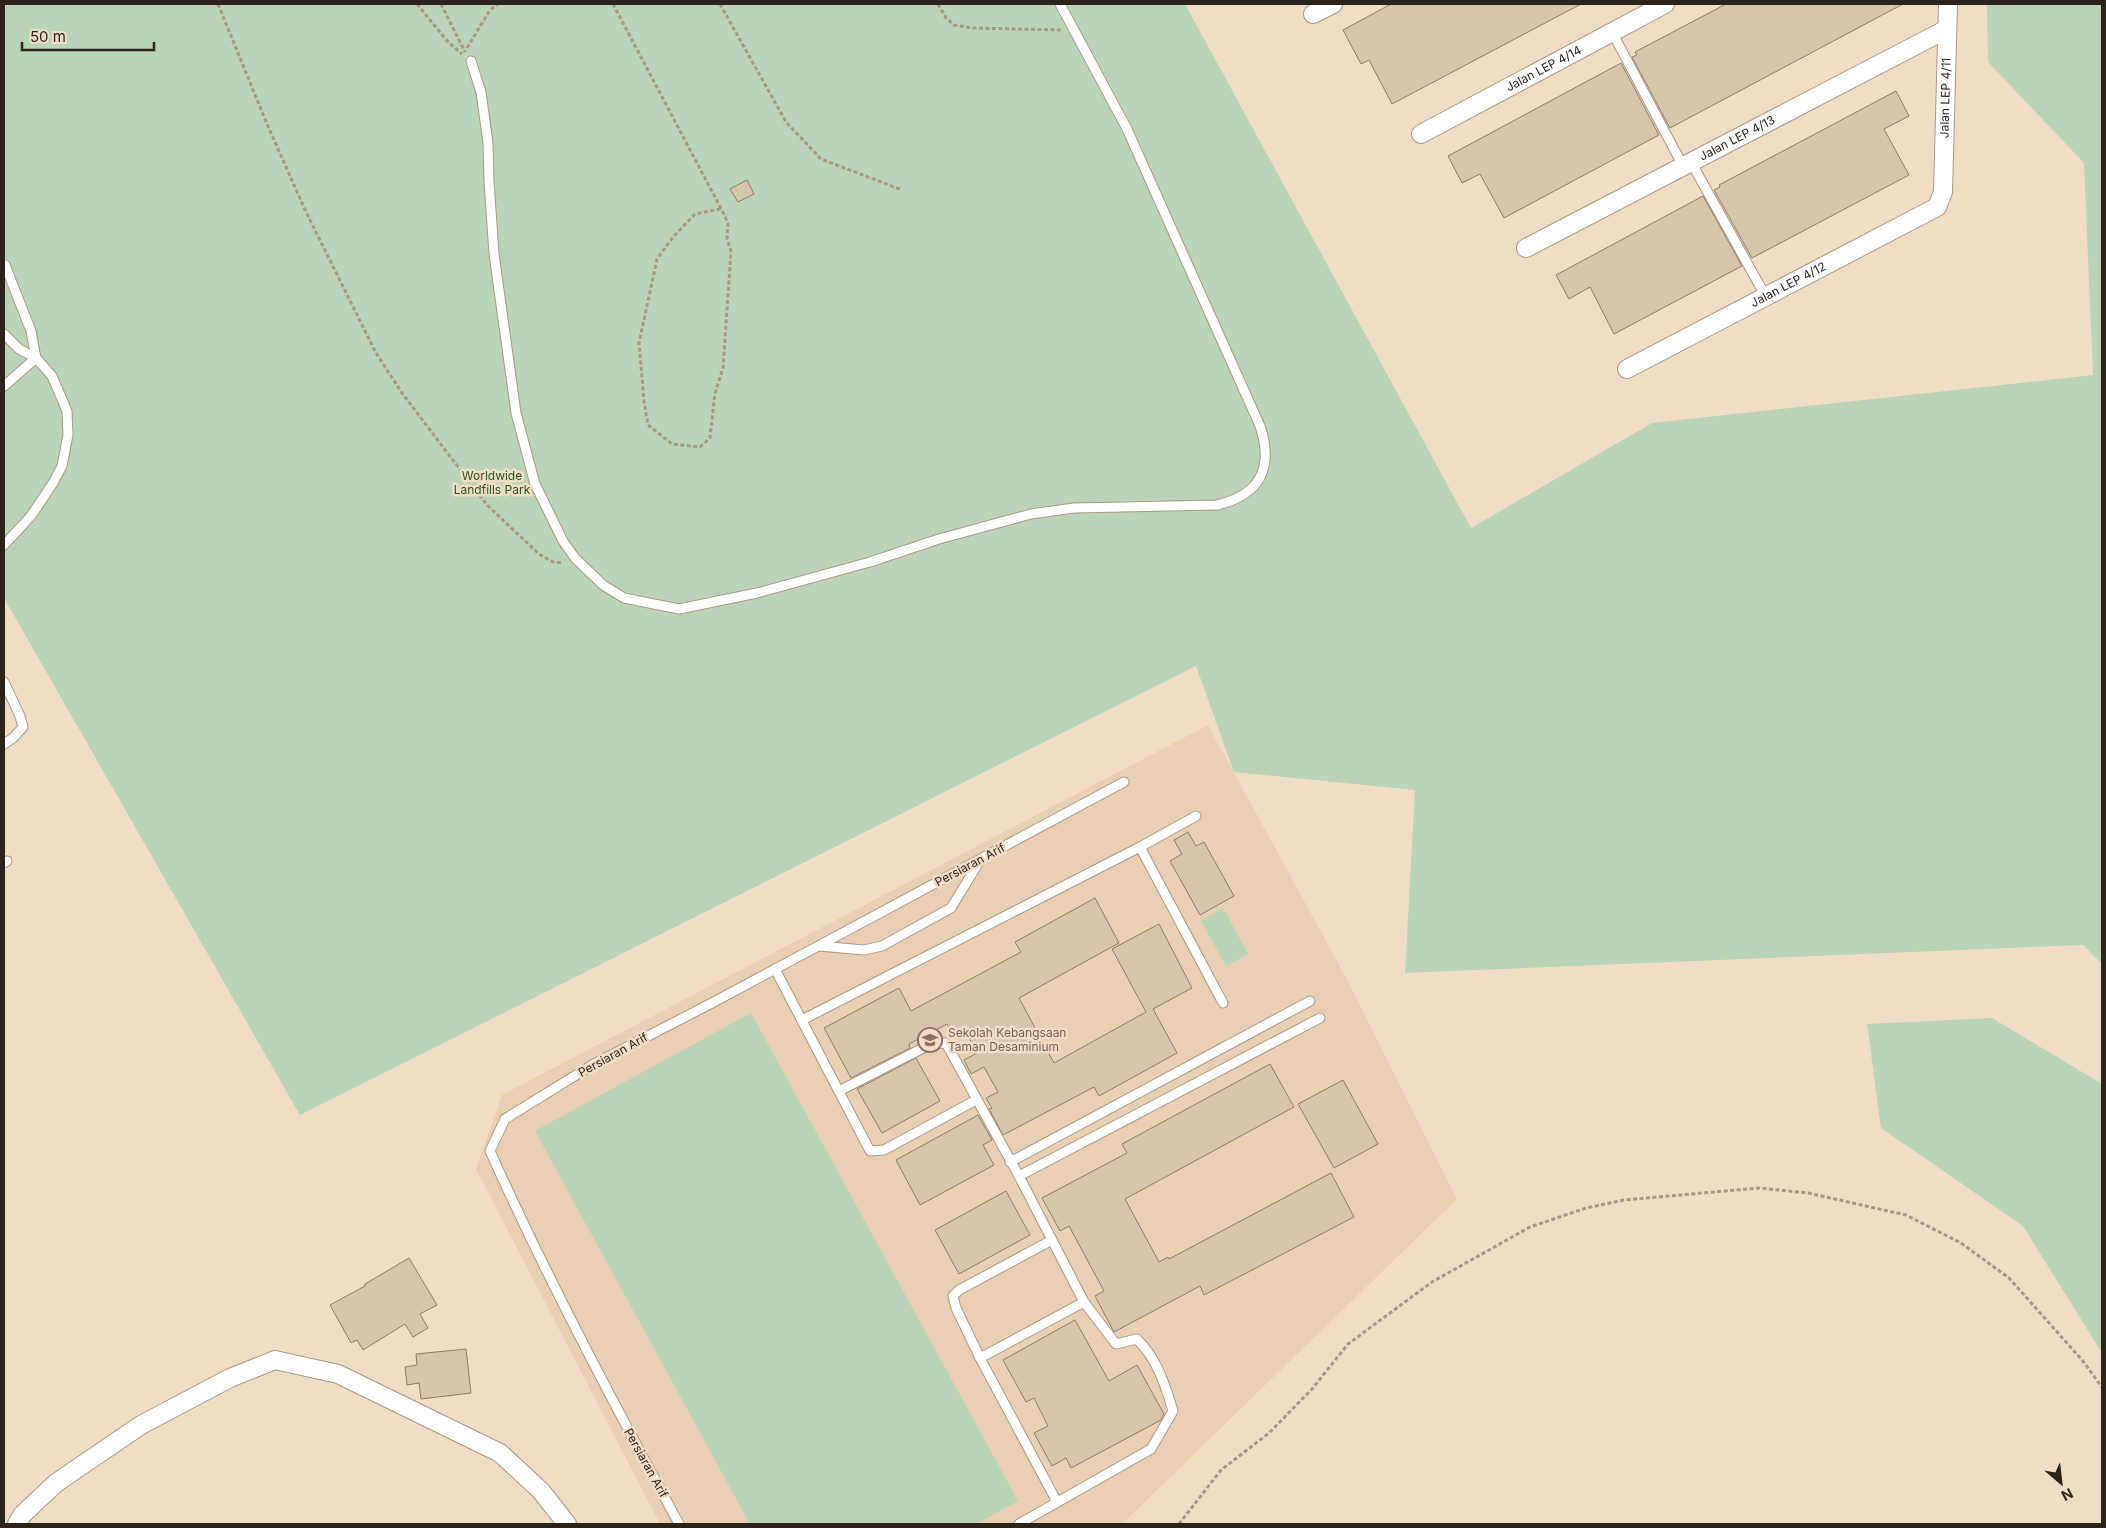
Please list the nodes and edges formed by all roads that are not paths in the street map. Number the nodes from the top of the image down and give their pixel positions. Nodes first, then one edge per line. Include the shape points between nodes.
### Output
1 (1060, 4) edge
2 (1333, 4) edge
3 (1666, 4) edge
4 (1948, 4) edge
5 (1636, 12) edge
6 (1313, 14) dead end
7 (1947, 29) junction
8 (1612, 32) junction
9 (471, 61) road end
10 (1421, 134) dead end
11 (1687, 164) junction
12 (1943, 192) joint
13 (1526, 248) dead end
14 (5, 265) dead end
15 (1766, 297) junction
16 (4, 334) edge
17 (36, 358) junction
18 (1627, 370) dead end
19 (4, 386) edge
20 (4, 545) edge
21 (4, 682) edge
22 (4, 744) edge
23 (1124, 782) dead end
24 (1196, 816) dead end
25 (1140, 847) junction
26 (981, 859) junction
27 (819, 946) junction
28 (775, 969) junction
29 (1310, 1001) dead end
30 (1223, 1003) dead end
31 (1320, 1018) dead end
32 (802, 1020) junction
33 (839, 1091) junction
34 (976, 1100) junction
35 (1010, 1162) junction
36 (1019, 1176) junction
37 (1052, 1240) junction
38 (1084, 1302) junction
39 (980, 1358) junction
40 (1057, 1502) junction
41 (17, 1524) edge
42 (567, 1524) edge
43 (679, 1524) edge
44 (1019, 1524) edge

1 - 9 lane via 1127,129 1260,426 1265,439 1263,474 1250,491 1217,505 1074,508 1031,514 757,593 679,609 624,598 603,585 575,558 563,541 534,484 516,413 494,254 488,143 480,92
2 - 6 street
3 - 5 street, Jalan LEP 4/14
4 - 7 street, Jalan LEP 4/11
5 - 8 street, Jalan LEP 4/14
7 - 11 street, Jalan LEP 4/13
7 - 12 street, Jalan LEP 4/11
8 - 10 street, Jalan LEP 4/14
8 - 11 lane
11 - 13 street, Jalan LEP 4/13
11 - 15 lane
12 - 15 street, Jalan LEP 4/12 via 1936,208
14 - 17 lane via 31,331
15 - 18 street, Jalan LEP 4/12
16 - 17 lane via 19,349
17 - 19 lane
17 - 20 lane via 52,376 60,392 67,410 68,435 62,466 53,483 31,516
21 - 22 lane via 23,727
23 - 26 lane, Persiaran Arif
24 - 25 lane
25 - 30 lane
25 - 32 lane
26 - 27 lane, Persiaran Arif
26 - 27 lane via 951,908 882,946 864,950
27 - 28 lane, Persiaran Arif
28 - 32 lane
28 - 43 lane, Persiaran Arif via 594,1064 505,1120 490,1151 613,1403
29 - 35 lane
31 - 36 lane
32 - 33 lane
33 - 34 lane via 931,1044 946,1043
33 - 34 lane via 870,1150 884,1150
34 - 35 lane
35 - 36 lane
36 - 37 lane
37 - 38 lane
37 - 39 lane via 953,1296
38 - 39 lane
38 - 40 lane via 1116,1344 1137,1338 1146,1348 1162,1376 1173,1411 1151,1449
39 - 40 lane
40 - 44 lane
41 - 42 street via 22,1515 56,1483 141,1425 230,1378 275,1360 338,1374 500,1453 541,1492

